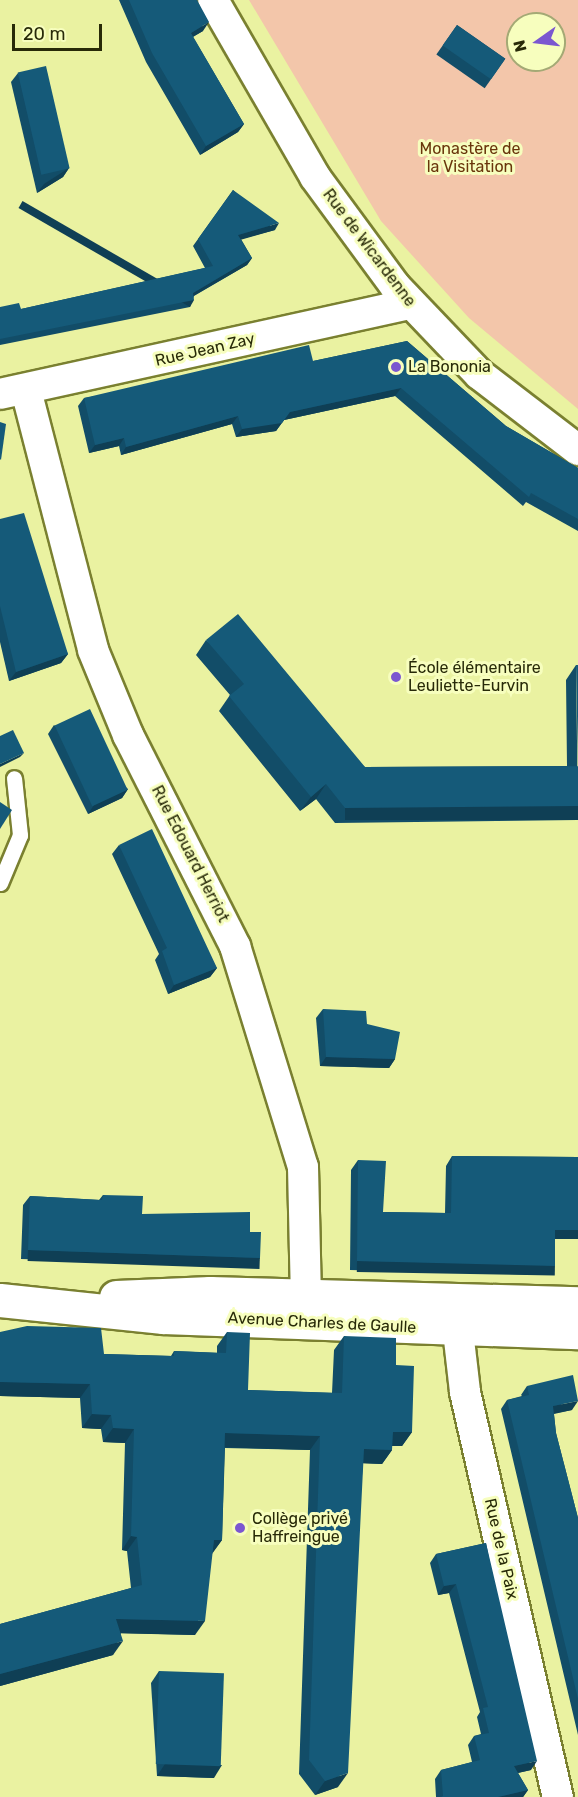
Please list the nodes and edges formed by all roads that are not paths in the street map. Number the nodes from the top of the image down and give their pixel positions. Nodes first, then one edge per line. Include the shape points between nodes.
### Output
1 (213, 0) edge
2 (410, 304) junction
3 (13, 392) edge
4 (578, 450) edge
5 (14, 778) dead end
6 (0, 883) edge
7 (0, 1300) edge
8 (578, 1302) edge
9 (296, 1308) junction
10 (455, 1314) junction
11 (578, 1332) edge
12 (558, 1797) edge

1 - 2 street, Rue de Wicardenne via 320,184
2 - 3 street, Rue Jean Zay
2 - 4 street, Rue de Wicardenne via 479,374
3 - 9 street, Rue Edouard Herriot via 93,650 128,735 242,965 304,1174
5 - 6 lane via 20,835
7 - 9 main road, Avenue Charles de Gaulle via 67,1303 133,1315
8 - 10 main road, Avenue Charles de Gaulle
9 - 10 main road, Avenue Charles de Gaulle
10 - 11 main road, Avenue Charles de Gaulle
10 - 12 street, Rue de la Paix

